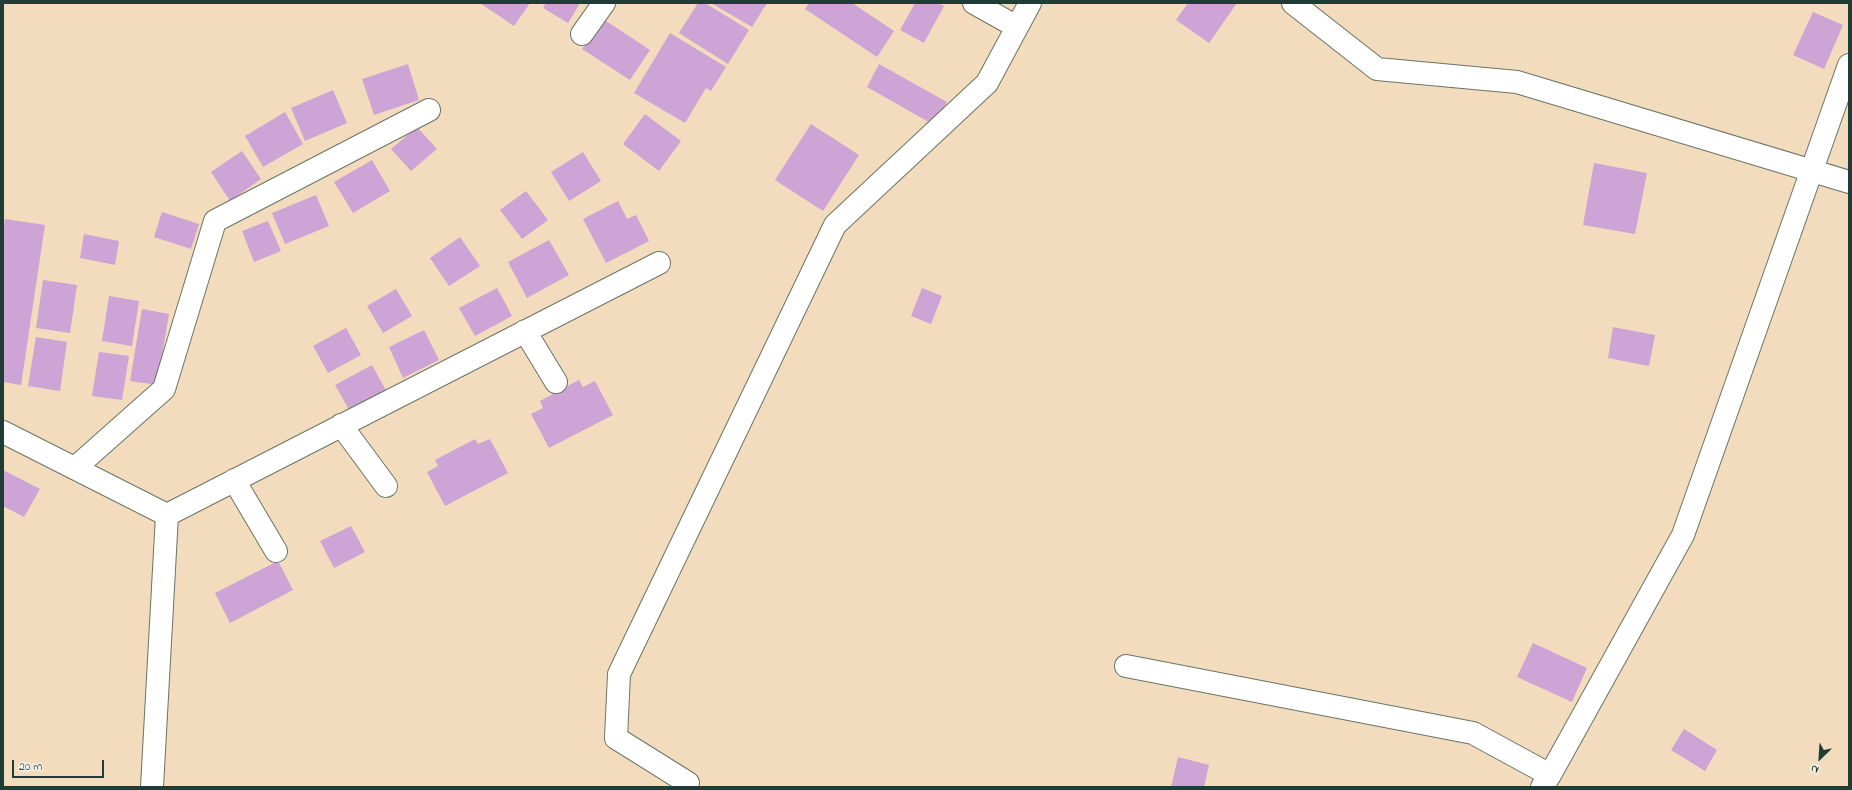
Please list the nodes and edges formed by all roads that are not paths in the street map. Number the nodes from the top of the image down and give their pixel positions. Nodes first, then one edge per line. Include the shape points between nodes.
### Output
1 (604, 3) edge
2 (974, 3) edge
3 (1030, 3) edge
4 (1292, 3) edge
5 (1017, 27) junction
6 (582, 34) dead end
7 (1849, 65) edge
8 (429, 110) dead end
9 (1812, 170) junction
10 (1849, 182) edge
11 (659, 263) dead end
12 (525, 331) junction
13 (556, 382) dead end
14 (341, 425) junction
15 (3, 432) edge
16 (76, 468) junction
17 (234, 480) junction
18 (386, 486) dead end
19 (167, 515) junction
20 (276, 551) dead end
21 (1126, 666) dead end
22 (1546, 781) edge
23 (688, 783) dead end
24 (152, 787) edge

1 - 6 street
2 - 5 street
3 - 5 street
4 - 9 street via 1377,69 1517,82
5 - 23 street via 987,83 835,225 619,674 616,738
7 - 9 street
8 - 16 street via 391,127 321,167 270,202 215,221 164,389
9 - 10 street
9 - 22 street via 1683,535
11 - 12 street
12 - 13 street
12 - 14 street
14 - 17 street
14 - 18 street
15 - 16 street
16 - 19 street
17 - 19 street
17 - 20 street
19 - 24 street
21 - 22 street via 1473,733

